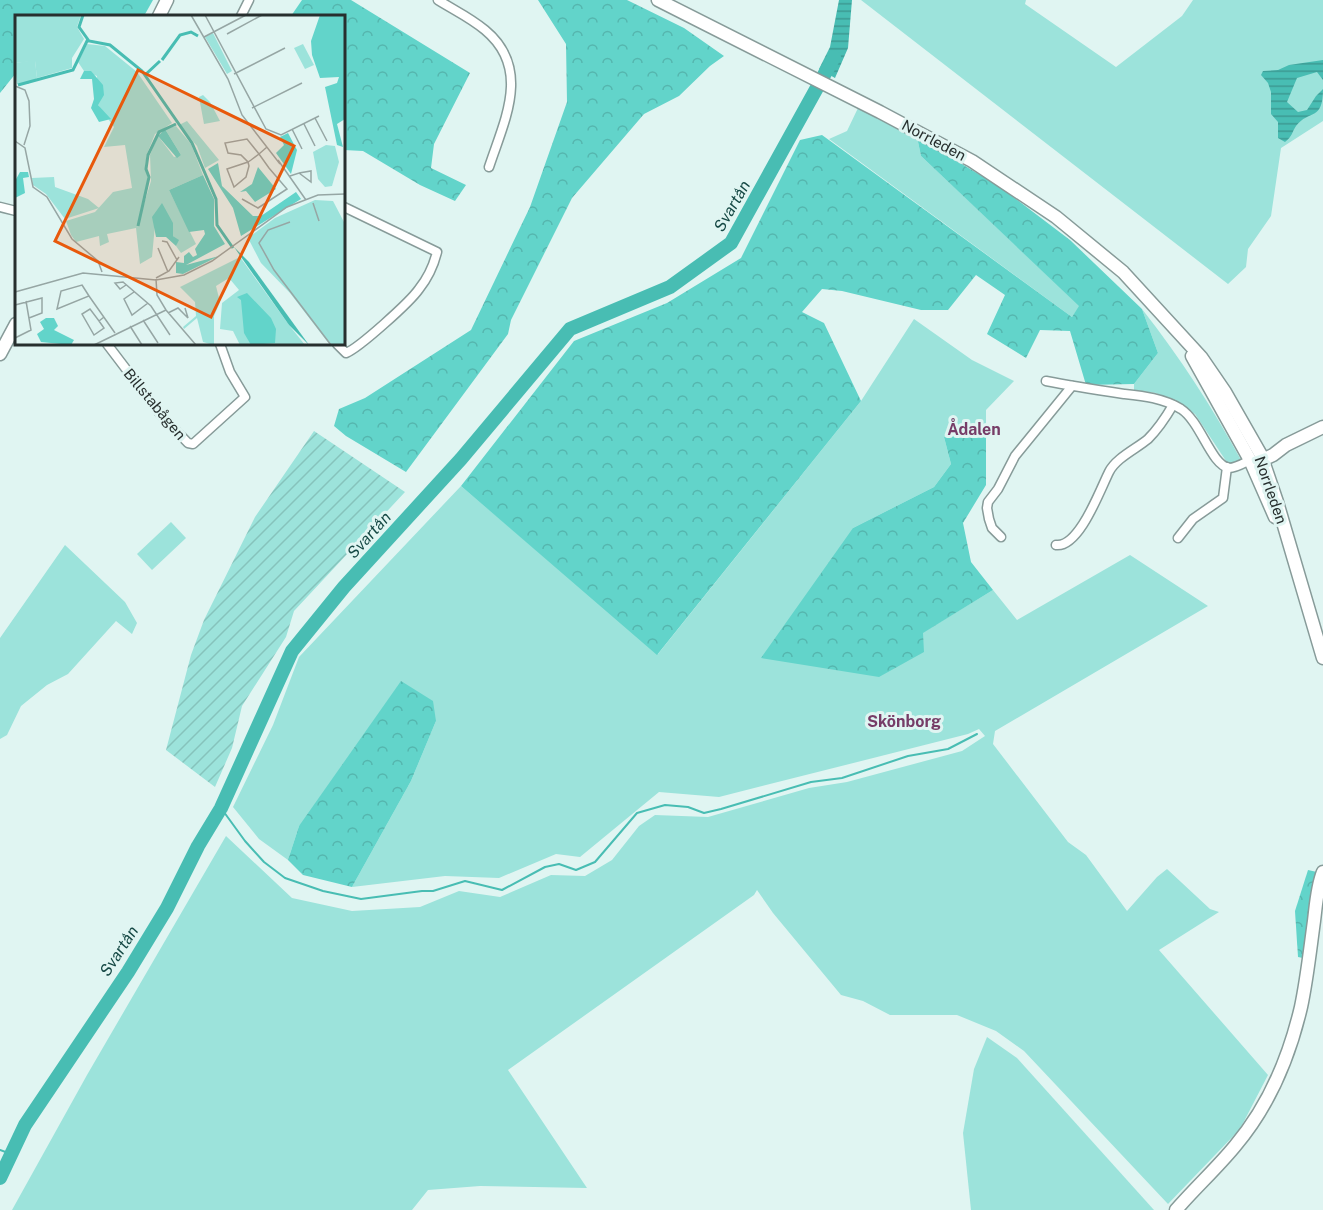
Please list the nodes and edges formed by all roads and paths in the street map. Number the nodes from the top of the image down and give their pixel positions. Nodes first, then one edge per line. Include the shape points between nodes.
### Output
1 (167, 0) edge
2 (249, 0) edge
3 (438, 0) edge
4 (658, 0) edge
5 (160, 15) edge
6 (242, 15) edge
7 (489, 167) dead end
8 (0, 207) edge
9 (345, 207) edge
10 (15, 211) edge
11 (15, 322) edge
12 (15, 326) edge
13 (7, 342) junction
14 (108, 345) edge
15 (220, 345) edge
16 (338, 345) edge
17 (0, 354) edge
18 (1046, 381) dead end
19 (1072, 386) junction
20 (1173, 405) junction
21 (1323, 427) edge
22 (1254, 458) junction
23 (1227, 467) junction
24 (1001, 537) dead end
25 (1178, 538) dead end
26 (1056, 545) dead end
27 (1323, 658) edge
28 (1323, 872) edge
29 (1176, 1210) edge

1 - 5 main road
2 - 6 street
3 - 7 street via 494,38 510,67 509,104
4 - 22 main road, Norrleden via 917,130 994,174 1056,217 1123,272 1177,330
8 - 10 street
9 - 16 street via 437,252 419,289 366,340 346,353
11 - 13 main road
12 - 13 main road
13 - 17 main road
14 - 15 street, Billstabågen via 161,415 193,444 245,397
18 - 19 street
19 - 20 street via 1144,396
19 - 24 street via 1015,456 988,502 992,528
20 - 23 street via 1193,420 1214,457
20 - 26 street via 1151,436 1110,469 1094,506 1068,542
21 - 22 main road via 1273,455
22 - 23 street
22 - 27 main road, Norrleden via 1295,565
23 - 25 street via 1223,498 1193,519
28 - 29 main road via 1301,1005 1281,1070 1262,1110 1242,1137

